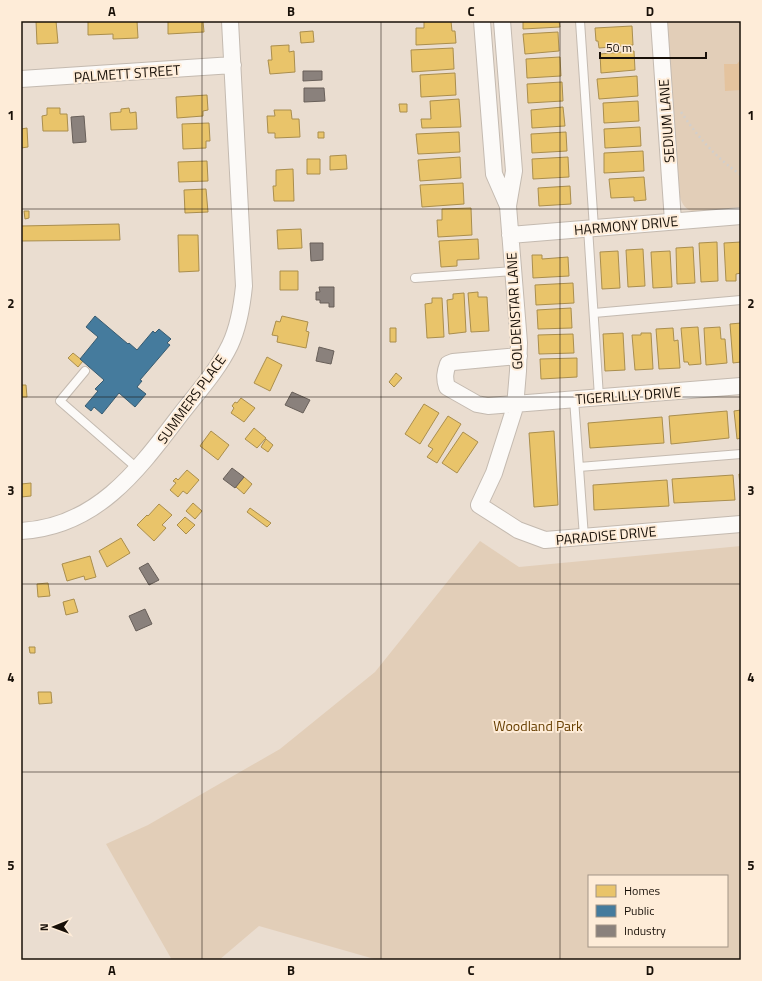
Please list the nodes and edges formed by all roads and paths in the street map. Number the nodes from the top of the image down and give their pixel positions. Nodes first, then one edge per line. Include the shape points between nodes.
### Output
1 (230, 21) edge
2 (482, 21) edge
3 (502, 21) edge
4 (580, 21) edge
5 (659, 21) edge
6 (233, 65) junction
7 (21, 79) edge
8 (680, 111) dead end
9 (741, 175) edge
10 (508, 206) junction
11 (741, 216) edge
12 (673, 221) junction
13 (591, 228) junction
14 (510, 235) junction
15 (513, 271) junction
16 (416, 278) dead end
17 (741, 300) edge
18 (594, 313) junction
19 (519, 356) junction
20 (85, 371) dead end
21 (741, 386) edge
22 (599, 397) junction
23 (574, 399) junction
24 (515, 404) junction
25 (741, 454) edge
26 (579, 467) junction
27 (138, 468) junction
28 (480, 505) joint
29 (741, 524) edge
30 (21, 531) edge
31 (584, 537) junction

1 - 6 street, SUMMERS PLACE
2 - 10 street, GOLDENSTAR LANE via 494,174
3 - 10 street, GOLDENSTAR LANE via 514,171
4 - 13 lane
5 - 12 street, SEDIUM LANE
6 - 7 street, PALMETT STREET
6 - 27 street, SUMMERS PLACE via 244,286 237,327 219,364
8 - 9 path via 711,151
10 - 14 street, GOLDENSTAR LANE
11 - 12 street, HARMONY DRIVE
12 - 13 street, HARMONY DRIVE
13 - 14 street, HARMONY DRIVE
13 - 18 lane
14 - 15 street, GOLDENSTAR LANE
15 - 16 lane
15 - 19 street, GOLDENSTAR LANE
17 - 18 lane
18 - 22 lane
19 - 24 street, GOLDENSTAR LANE
19 - 24 street, TIGERLILLY DRIVE via 453,362 448,364 445,370 447,387 477,404
20 - 27 lane via 60,401
21 - 22 street, TIGERLILLY DRIVE
22 - 23 street, TIGERLILLY DRIVE
23 - 24 street, TIGERLILLY DRIVE
23 - 26 lane
24 - 28 street, GOLDENSTAR LANE via 494,473
25 - 26 lane
26 - 31 lane
27 - 30 street, SUMMERS PLACE via 100,504 85,513 52,526
28 - 31 street, PARADISE DRIVE via 518,530 546,540
29 - 31 street, PARADISE DRIVE

